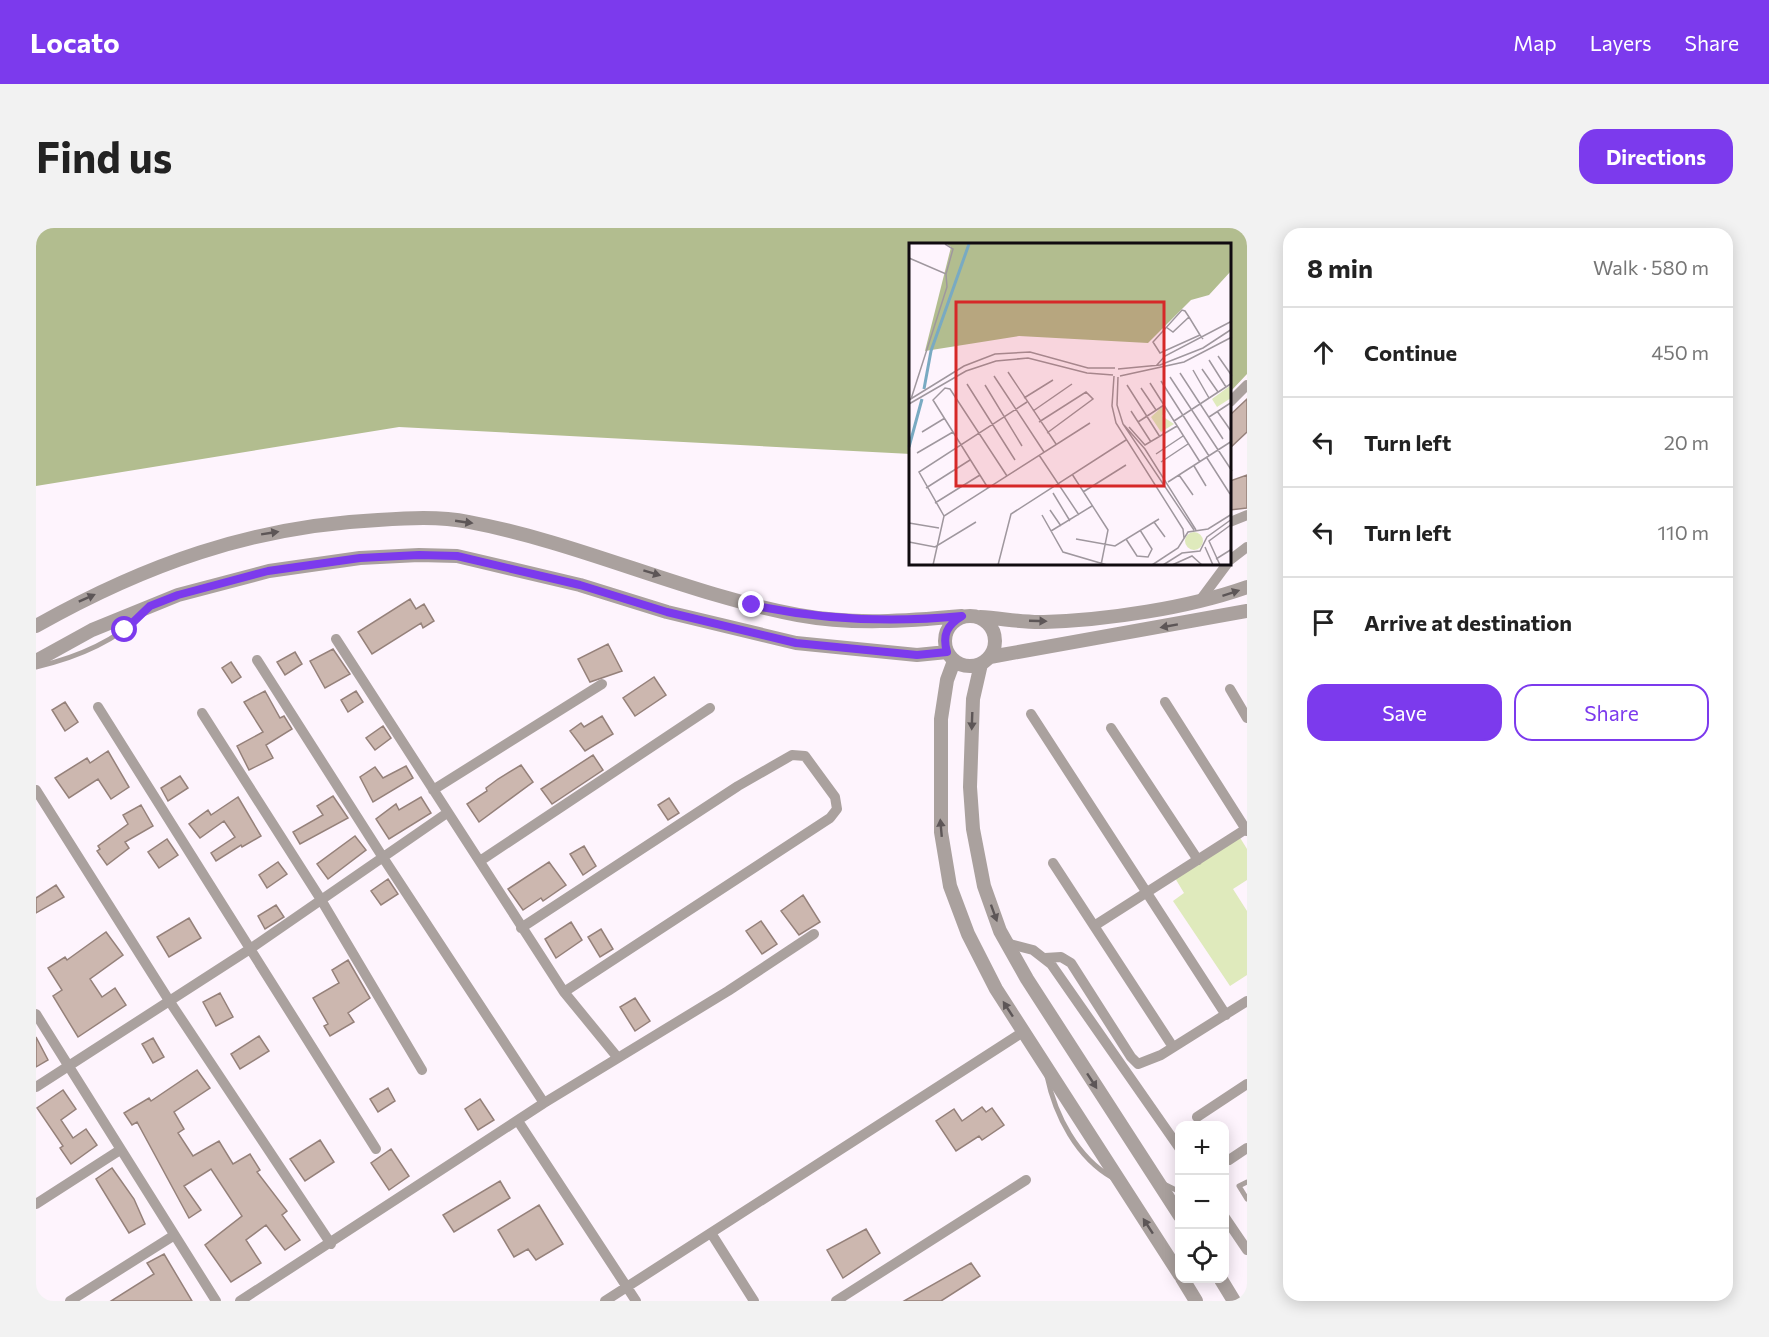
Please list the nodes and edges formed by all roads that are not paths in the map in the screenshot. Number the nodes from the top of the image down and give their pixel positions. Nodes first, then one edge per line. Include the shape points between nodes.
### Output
1 (1247, 385) edge
2 (1232, 400) edge
3 (1247, 515) edge
4 (1232, 521) edge
5 (1247, 547) edge
6 (1232, 558) edge
7 (1226, 566) edge
8 (1247, 587) edge
9 (1201, 600) junction
10 (150, 606) junction
11 (1247, 611) edge
12 (962, 616) junction
13 (980, 616) junction
14 (36, 626) edge
15 (336, 639) dead end
16 (950, 656) junction
17 (257, 660) dead end
18 (36, 661) edge
19 (985, 661) junction
20 (36, 667) edge
21 (602, 684) dead end
22 (1230, 689) dead end
23 (1165, 702) dead end
24 (98, 707) dead end
25 (710, 708) dead end
26 (202, 713) dead end
27 (1031, 714) dead end
28 (1247, 718) edge
29 (1111, 728) dead end
30 (36, 790) edge
31 (433, 790) junction
32 (447, 813) junction
33 (1247, 830) edge
34 (382, 856) junction
35 (1198, 860) junction
36 (480, 861) junction
37 (1053, 863) dead end
38 (1146, 893) junction
39 (320, 898) junction
40 (1094, 926) junction
41 (521, 928) junction
42 (814, 934) dead end
43 (1006, 943) junction
44 (250, 949) junction
45 (1045, 958) junction
46 (564, 992) junction
47 (1247, 1001) edge
48 (170, 1002) junction
49 (36, 1014) edge
50 (1226, 1015) junction
51 (1023, 1032) junction
52 (1173, 1047) junction
53 (618, 1058) junction
54 (69, 1068) junction
55 (422, 1070) dead end
56 (1247, 1084) edge
57 (36, 1087) edge
58 (544, 1103) junction
59 (1197, 1117) dead end
60 (518, 1121) junction
61 (1175, 1143) edge
62 (1247, 1148) edge
63 (376, 1149) dead end
64 (120, 1150) junction
65 (1229, 1160) dead end
66 (1026, 1180) dead end
67 (1157, 1181) junction
68 (1247, 1182) edge
69 (1175, 1190) edge
70 (1247, 1199) edge
71 (36, 1204) edge
72 (1175, 1210) edge
73 (1229, 1223) edge
74 (711, 1233) junction
75 (173, 1236) junction
76 (331, 1244) junction
77 (1247, 1250) edge
78 (1175, 1268) edge
79 (1185, 1283) edge
80 (1225, 1283) edge
81 (626, 1287) junction
82 (70, 1301) edge
83 (216, 1301) edge
84 (240, 1301) edge
85 (605, 1301) edge
86 (636, 1301) edge
87 (754, 1301) edge
88 (836, 1301) edge
89 (1196, 1301) edge
90 (1234, 1301) edge

1 - 2 street
3 - 4 street
5 - 6 street
7 - 9 street
9 -> 8 street
13 -> 9 street via 1042,622 1076,620
10 - 16 street via 268,571 360,558 457,556 796,643
10 - 18 street via 92,630
10 - 20 lane via 125,630 68,660
11 -> 19 street
12 - 13 street
14 -> 12 street via 78,602 172,560 264,534 356,521 422,517 468,522 520,535 752,605 801,616 905,621
12 - 16 street via 946,629 944,641
13 - 19 street via 995,635 995,646
15 - 31 street
16 - 19 street via 965,666
51 -> 16 street via 968,934 950,886 939,790 941,719
17 - 34 street
19 -> 43 street via 973,699 973,829 984,886
21 - 31 street
22 - 28 street
23 - 33 street
24 - 44 street
25 - 36 street
26 - 39 street
27 - 38 street
29 - 35 street
30 - 48 street
31 - 32 street
32 - 34 street
32 - 36 street
33 - 35 street
34 - 39 street
34 - 58 street
35 - 38 street
36 - 41 street
37 - 40 street
38 - 40 street
38 - 50 street
39 - 44 street
39 - 55 street
40 - 52 street
41 - 46 street
41 - 46 street via 792,755 805,756 835,797 837,809 830,818
42 - 53 street
43 - 45 street
43 -> 67 street
44 - 48 street
44 - 63 street
45 - 52 street via 1061,957 1071,963 1138,1064
45 - 61 street
46 - 53 street
47 - 50 street
48 - 54 street
48 - 76 street
49 - 54 street
50 - 52 street
51 - 74 street
78 -> 51 street
53 - 58 street
54 - 57 street
54 - 64 street
56 - 59 street
58 - 60 street
60 - 76 street
60 - 81 street
62 - 65 street
64 - 71 street
64 - 75 street
66 - 88 street
67 - 69 lane
67 - 72 street
68 - 70 lane via 1239,1186
73 - 77 street
74 - 81 street
74 - 87 street
75 - 82 street
75 - 83 street
76 - 84 street
79 - 89 street
80 - 90 street
81 - 85 street
81 - 86 street

